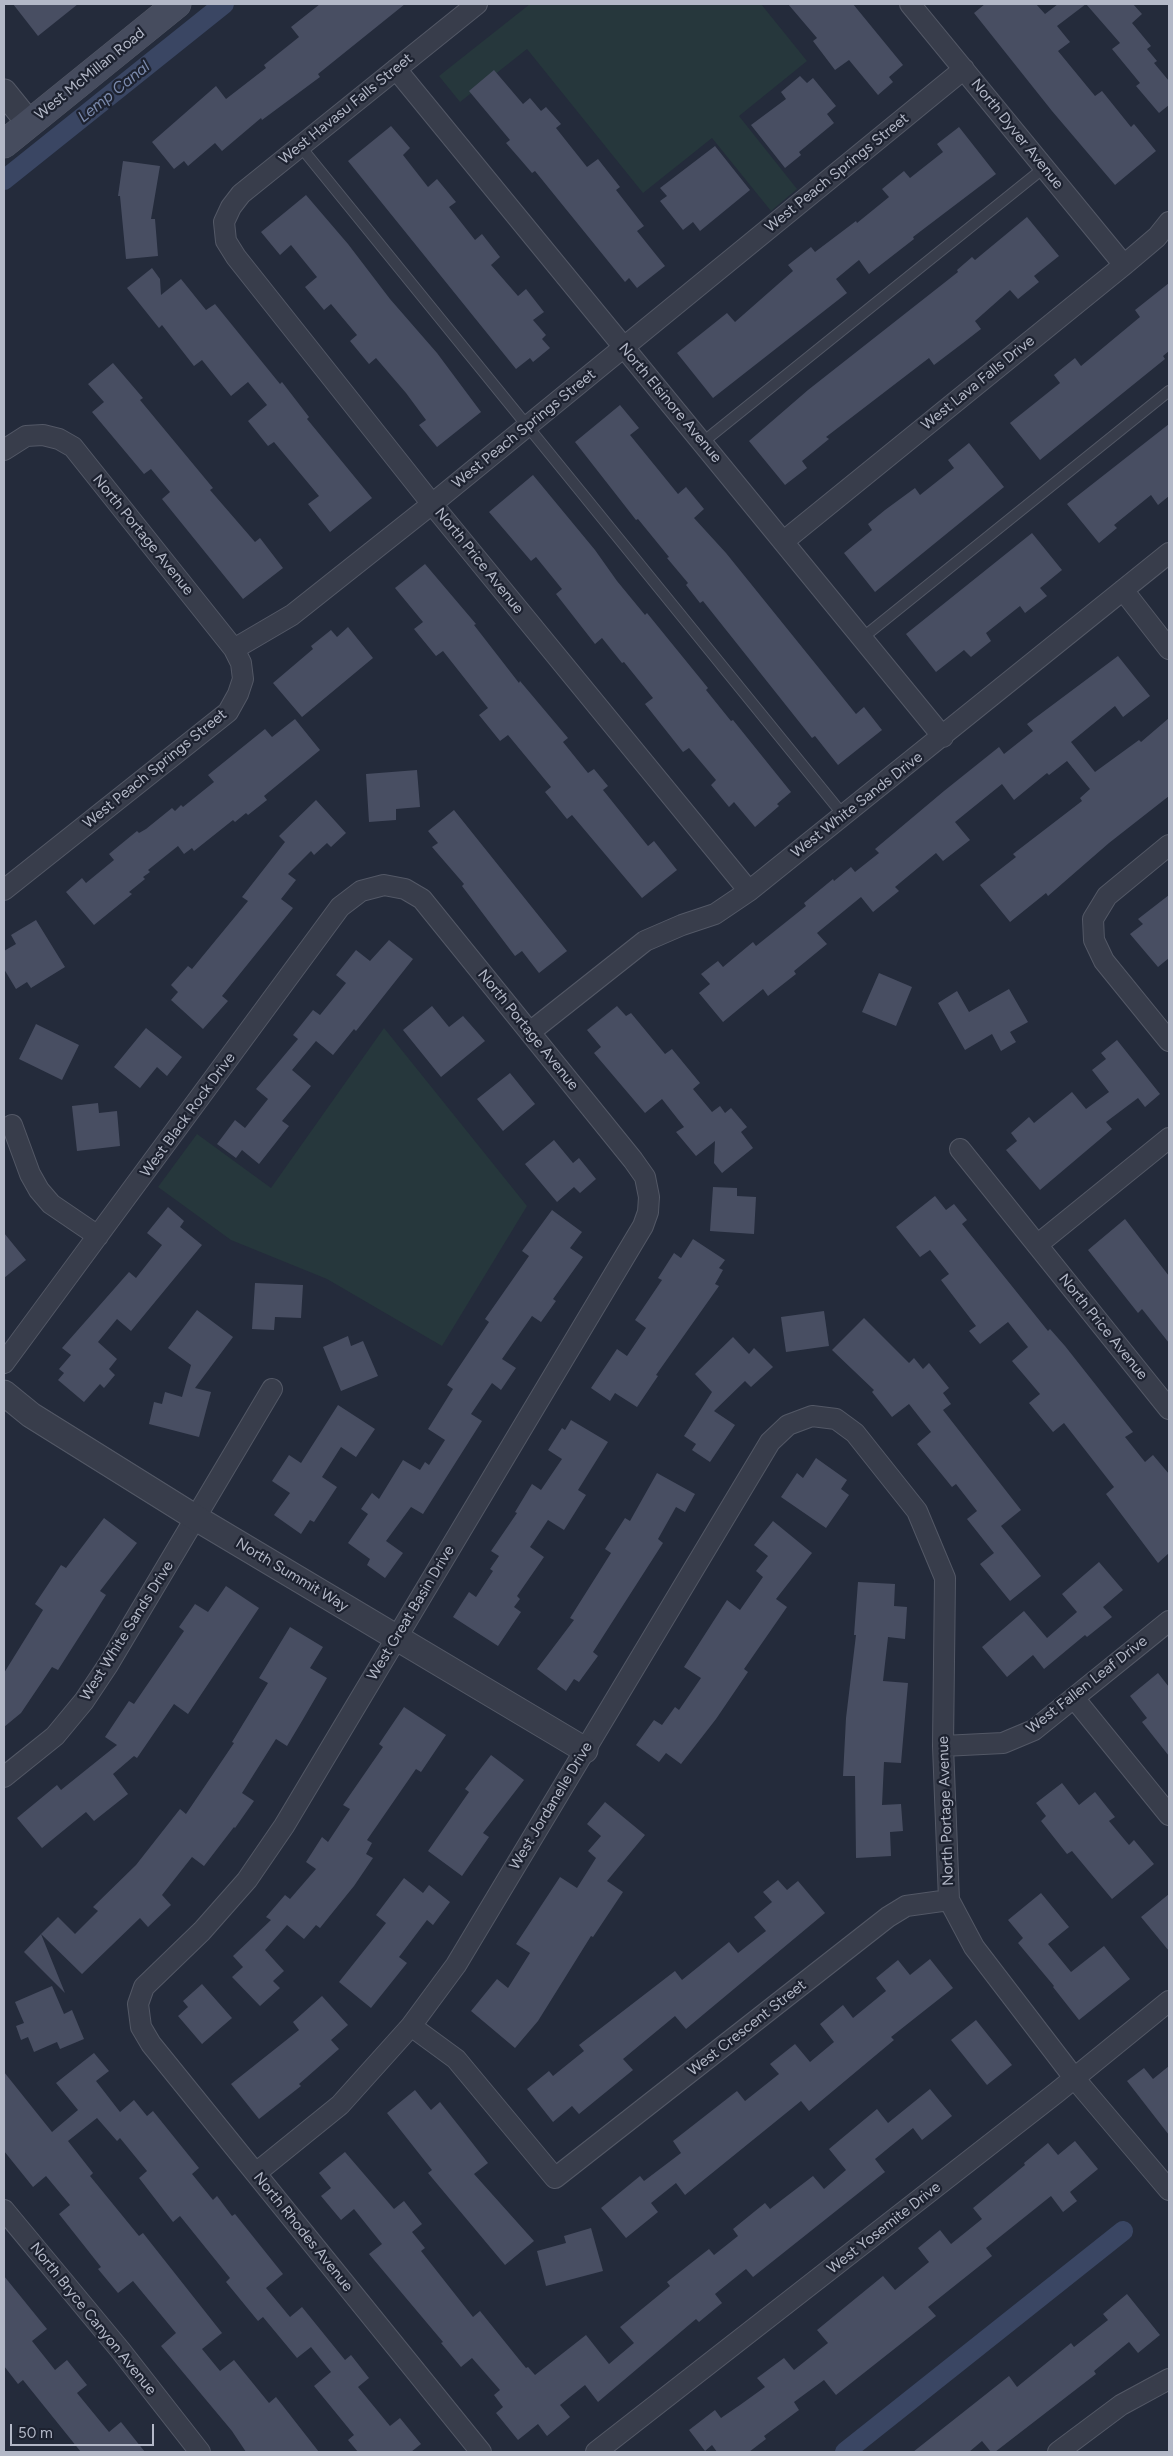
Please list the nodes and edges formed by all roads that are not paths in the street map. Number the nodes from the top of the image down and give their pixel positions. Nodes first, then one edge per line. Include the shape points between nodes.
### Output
1 (177, 4) edge
2 (477, 4) edge
3 (910, 4) edge
4 (396, 69) junction
5 (964, 69) junction
6 (4, 92) edge
7 (29, 123) junction
8 (4, 144) edge
9 (300, 146) junction
10 (1045, 167) junction
11 (224, 222) joint
12 (1169, 222) edge
13 (1124, 265) junction
14 (624, 348) junction
15 (1169, 391) edge
16 (526, 427) junction
17 (703, 442) junction
18 (4, 450) edge
19 (432, 504) junction
20 (784, 541) junction
21 (1169, 553) edge
22 (1123, 590) junction
23 (861, 639) junction
24 (234, 649) junction
25 (1169, 649) edge
26 (943, 737) junction
27 (844, 816) junction
28 (1169, 846) edge
29 (384, 885) joint
30 (4, 890) edge
31 (749, 891) junction
32 (530, 1032) junction
33 (1169, 1041) edge
34 (12, 1125) dead end
35 (1169, 1138) edge
36 (960, 1149) dead end
37 (649, 1197) joint
38 (98, 1236) junction
39 (1037, 1245) junction
40 (4, 1363) edge
41 (272, 1389) dead end
42 (4, 1393) edge
43 (1169, 1409) edge
44 (812, 1416) joint
45 (196, 1518) junction
46 (1169, 1621) edge
47 (396, 1638) junction
48 (1074, 1698) junction
49 (942, 1746) junction
50 (585, 1750) junction
51 (4, 1776) edge
52 (1169, 1815) edge
53 (949, 1900) junction
54 (1169, 2001) edge
55 (138, 2004) joint
56 (411, 2026) junction
57 (1074, 2079) junction
58 (256, 2173) junction
59 (1169, 2190) edge
60 (4, 2210) edge
61 (1169, 2379) edge
62 (200, 2452) edge
63 (481, 2452) edge
64 (596, 2452) edge
65 (1058, 2452) edge

1 - 7 main road, West McMillan Road
2 - 4 street, West Havasu Falls Street
3 - 5 street, North Dyver Avenue
4 - 9 street, West Havasu Falls Street
4 - 14 street, North Elsinore Avenue
5 - 10 street, North Dyver Avenue
5 - 14 street, West Peach Springs Street
6 - 7 street
7 - 8 main road, West McMillan Road
9 - 11 street, West Havasu Falls Street via 241,194
9 - 16 lane
10 - 13 street, North Dyver Avenue
10 - 17 lane
11 - 19 street, North Price Avenue via 226,241 236,257
12 - 13 street, West Lava Falls Drive via 1157,237
13 - 20 street, West Lava Falls Drive
14 - 16 street, West Peach Springs Street
14 - 17 street, North Elsinore Avenue
15 - 23 lane
16 - 19 street, West Peach Springs Street
16 - 27 lane
17 - 20 street, North Elsinore Avenue
18 - 24 street, North Portage Avenue via 26,436 43,435 73,447
19 - 24 street, West Peach Springs Street via 292,615
19 - 31 street, North Price Avenue
20 - 23 street, North Elsinore Avenue
21 - 22 street, West White Sands Drive
22 - 25 street
22 - 26 street, West White Sands Drive
23 - 26 street, North Elsinore Avenue
24 - 30 street, West Peach Springs Street via 241,663 242,678 228,712
26 - 27 street, West White Sands Drive
27 - 31 street, West White Sands Drive
28 - 33 street via 1107,896 1094,919 1094,940 1104,961
29 - 32 street, North Portage Avenue via 405,890 422,899
29 - 38 street, West Black Rock Drive via 361,891 340,907
31 - 32 street, West White Sands Drive via 715,914 645,941
32 - 37 street, North Portage Avenue via 633,1160 645,1177
34 - 38 street via 38,1190 51,1204
35 - 39 street
36 - 39 street, North Price Avenue
37 - 47 street, West Great Basin Drive via 643,1226
38 - 40 street, West Black Rock Drive
39 - 43 street, North Price Avenue
41 - 45 street, West White Sands Drive
42 - 45 street, North Summit Way via 31,1415
44 - 49 street, North Portage Avenue via 836,1418 855,1433 917,1510 933,1545 945,1578
44 - 50 street, West Jordanelle Drive via 788,1425 770,1442
45 - 47 street, North Summit Way
45 - 51 street, West White Sands Drive via 84,1701 55,1736
46 - 48 street, West Fallen Leaf Drive
47 - 50 street, North Summit Way
47 - 55 street, West Great Basin Drive via 284,1826 247,1880 144,1987
48 - 49 street, West Fallen Leaf Drive via 1034,1730 1003,1743
48 - 52 street
49 - 53 street, North Portage Avenue
50 - 56 street, West Jordanelle Drive via 456,1964
53 - 56 street, West Crescent Street via 906,1906 888,1917 556,2178 456,2059
53 - 57 street, North Portage Avenue via 974,1947
54 - 57 street, West Yosemite Drive
55 - 58 street, North Rhodes Avenue via 141,2027 151,2044
56 - 58 street, West Jordanelle Drive via 340,2105
57 - 59 street, North Portage Avenue
57 - 64 street, West Yosemite Drive
58 - 63 street, North Rhodes Avenue
60 - 62 street, North Bryce Canyon Avenue
61 - 65 street via 1121,2405

